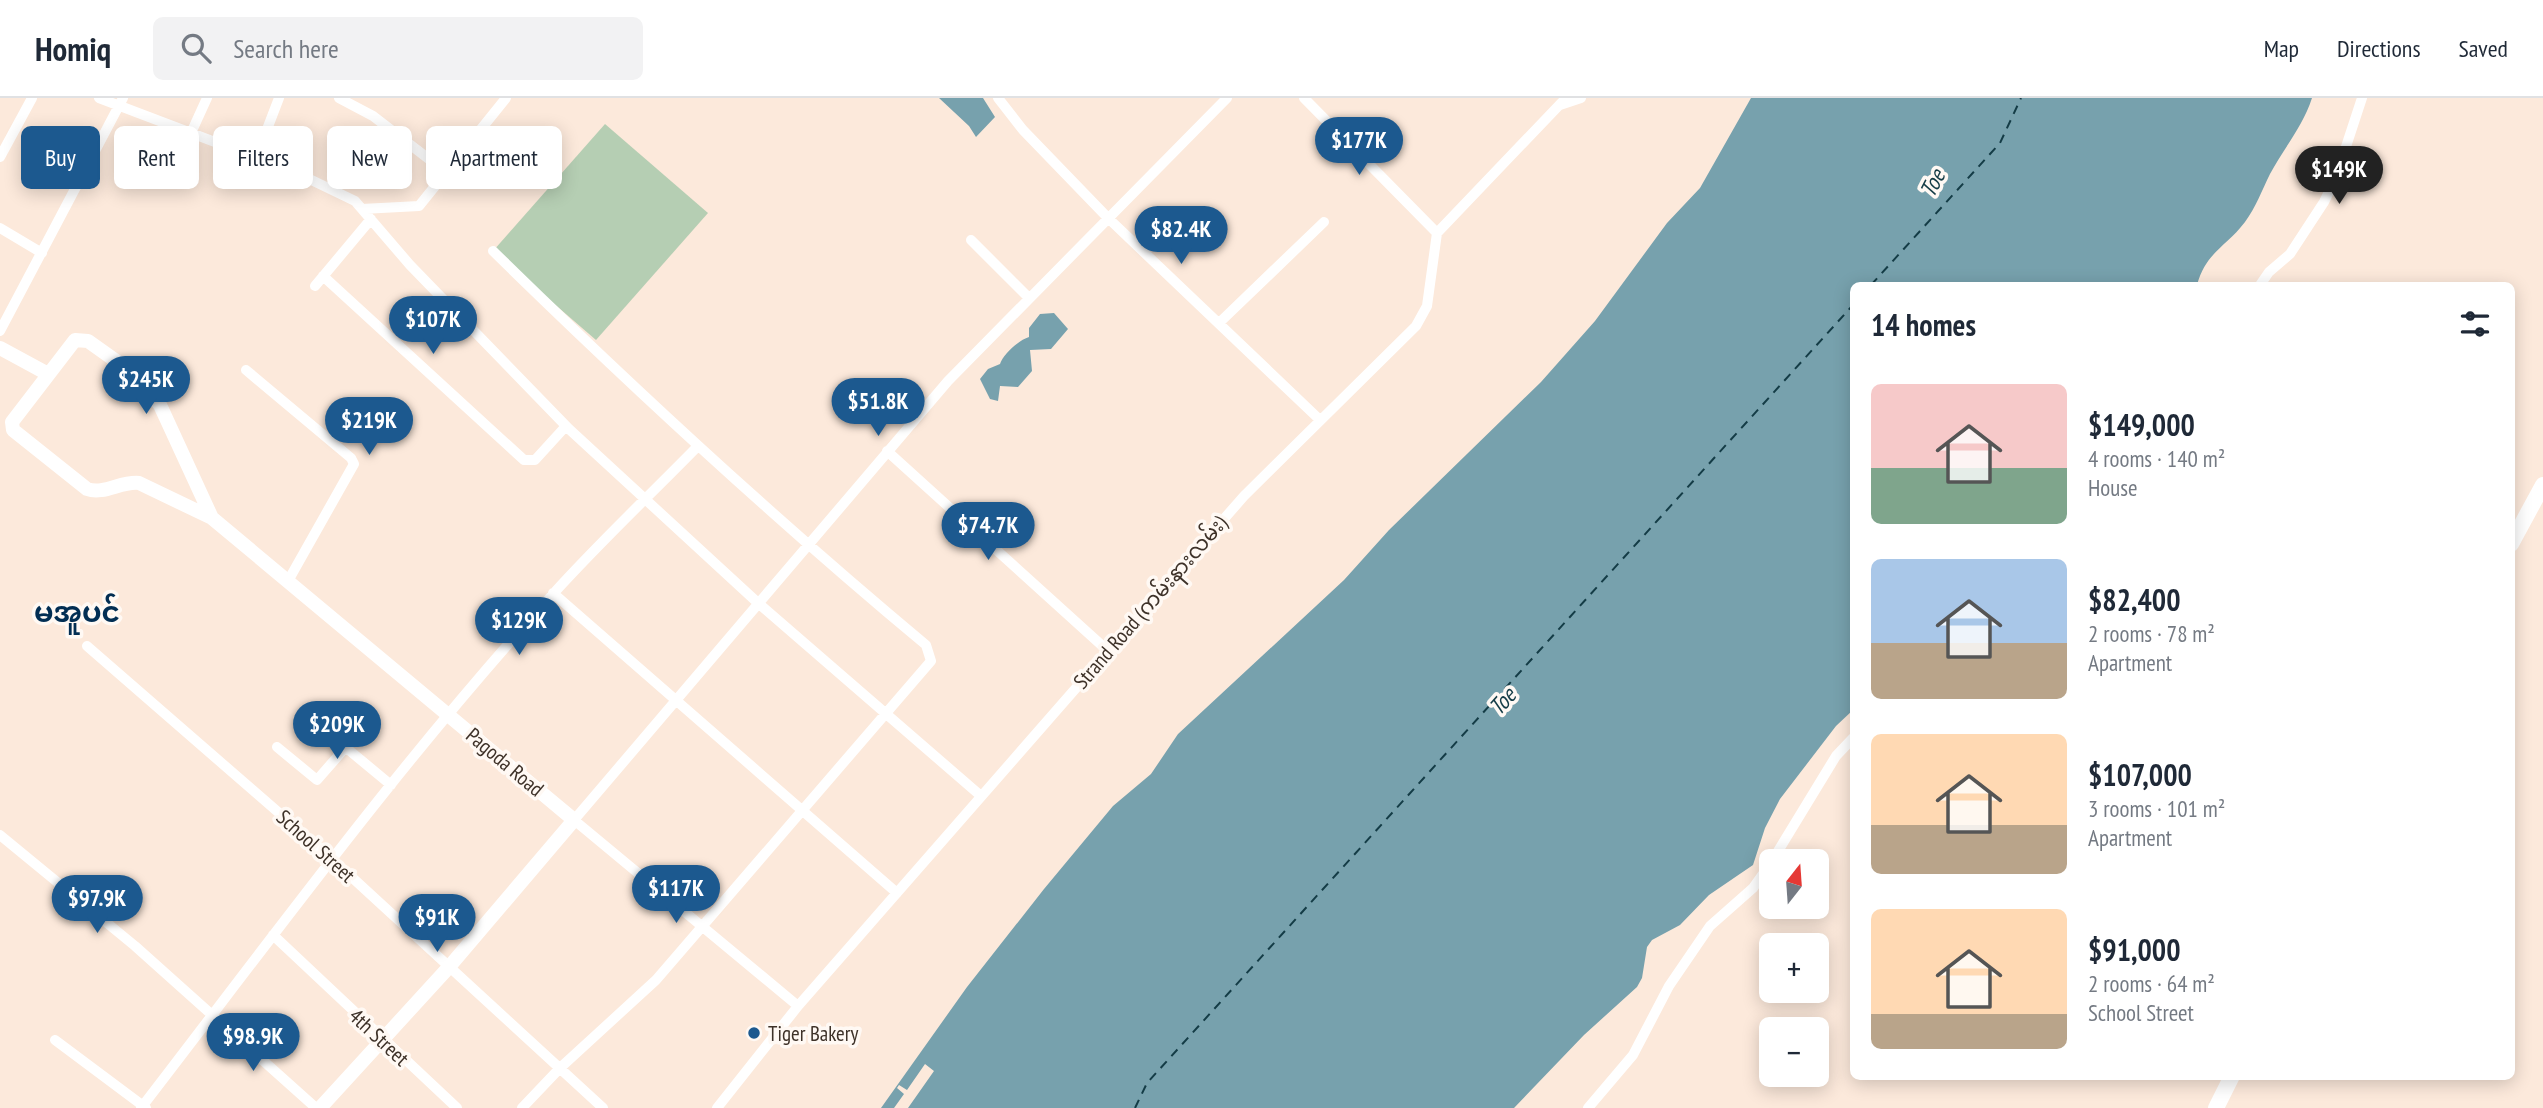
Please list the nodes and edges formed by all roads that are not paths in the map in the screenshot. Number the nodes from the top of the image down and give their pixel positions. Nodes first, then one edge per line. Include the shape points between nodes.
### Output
1 (32, 98) edge
2 (99, 98) edge
3 (207, 98) edge
4 (279, 98) edge
5 (339, 98) edge
6 (998, 98) edge
7 (1227, 98) edge
8 (1304, 98) edge
9 (1581, 98) edge
10 (2362, 98) edge
11 (503, 99) edge
12 (121, 102) edge
13 (1562, 102) edge
14 (175, 126) edge
15 (194, 126) edge
16 (268, 126) edge
17 (483, 126) edge
18 (0, 157) edge
19 (426, 157) edge
20 (313, 181) edge
21 (434, 189) edge
22 (362, 209) junction
23 (1108, 218) junction
24 (371, 219) junction
25 (1324, 222) dead end
26 (0, 228) edge
27 (1437, 233) junction
28 (971, 240) dead end
29 (493, 251) dead end
30 (41, 253) junction
31 (323, 276) junction
32 (2262, 282) edge
33 (315, 286) dead end
34 (1029, 298) junction
35 (1219, 323) junction
36 (0, 331) edge
37 (0, 348) edge
38 (246, 370) dead end
39 (48, 374) junction
40 (1320, 420) junction
41 (566, 426) junction
42 (698, 446) junction
43 (887, 451) junction
44 (2543, 485) edge
45 (645, 499) junction
46 (212, 518) junction
47 (2515, 537) edge
48 (807, 546) junction
49 (288, 581) junction
50 (553, 593) junction
51 (758, 603) junction
52 (88, 646) dead end
53 (1108, 651) junction
54 (676, 700) junction
55 (303, 712) dead end
56 (448, 715) junction
57 (886, 716) junction
58 (1850, 741) edge
59 (276, 747) dead end
60 (345, 748) junction
61 (391, 785) junction
62 (981, 796) junction
63 (803, 811) junction
64 (574, 820) junction
65 (0, 835) edge
66 (1780, 849) edge
67 (332, 859) junction
68 (1759, 880) edge
69 (897, 893) junction
70 (703, 926) junction
71 (273, 935) junction
72 (449, 967) junction
73 (798, 1006) junction
74 (211, 1015) junction
75 (55, 1040) dead end
76 (382, 1040) junction
77 (559, 1068) junction
78 (2230, 1080) edge
79 (143, 1107) edge
80 (318, 1108) edge
81 (457, 1108) edge
82 (522, 1108) edge
83 (603, 1108) edge
84 (717, 1108) edge
85 (1588, 1108) edge
86 (2216, 1108) edge

1 - 18 street
2 - 12 street
3 - 15 street
4 - 16 street
5 - 19 street via 373,116
6 - 23 street
7 - 23 street
8 - 27 street
9 - 13 street
10 - 32 street via 2323,202 2290,254
11 - 17 street
12 - 14 street
12 - 30 street
13 - 27 street
20 - 22 street
21 - 22 street via 414,208
22 - 24 street
23 - 34 street
23 - 35 street
24 - 31 street
24 - 41 street
25 - 35 street
26 - 30 street
27 - 40 street, Strand Road (ကမ်းနားလမ်း) via 1427,306 1416,327
28 - 34 street
29 - 42 street
30 - 36 street
31 - 33 street
31 - 41 street via 524,460 535,460
34 - 43 street
35 - 40 street
37 - 39 main road
38 - 49 street via 354,464
39 - 46 main road, Pagoda Road via 78,338 126,368 163,410
39 - 46 main road, Pagoda Road via 12,422 13,430 87,489 95,492 138,484
40 - 53 street, Strand Road (ကမ်းနားလမ်း) via 1244,496
41 - 45 street
42 - 45 street
42 - 48 street
43 - 48 street
43 - 53 street
44 - 47 main road
45 - 50 street
45 - 51 street
46 - 49 main road, Pagoda Road
48 - 51 street
48 - 57 street via 930,652 931,661
49 - 56 main road, Pagoda Road
50 - 54 street
50 - 56 street
51 - 54 street
51 - 57 street
52 - 67 street, School Street
53 - 62 street, Strand Road (ကမ်းနားလမ်း)
54 - 63 street
54 - 64 street
55 - 60 street
56 - 61 street
56 - 64 main road, Pagoda Road
57 - 62 street
57 - 63 street
58 - 66 street via 1836,756
59 - 60 street via 317,780
60 - 61 street
61 - 67 street
62 - 69 street, Strand Road (ကမ်းနားလမ်း)
63 - 69 street
63 - 70 street
64 - 70 street, Pagoda Road
64 - 72 main road
65 - 74 street
67 - 71 street
67 - 72 street, School Street
68 - 85 street via 1710,926 1669,986 1633,1055
69 - 73 street, Strand Road (ကမ်းနားလမ်း)
70 - 73 street, Pagoda Road
70 - 77 street via 656,980
71 - 74 street
71 - 76 street, 4th Street
72 - 76 main road
72 - 77 street, School Street
73 - 84 street, Strand Road (ကမ်းနားလမ်း)
74 - 79 street
74 - 80 street
75 - 79 street
76 - 80 main road
76 - 81 street, 4th Street
77 - 82 street
77 - 83 street, School Street
78 - 86 main road

